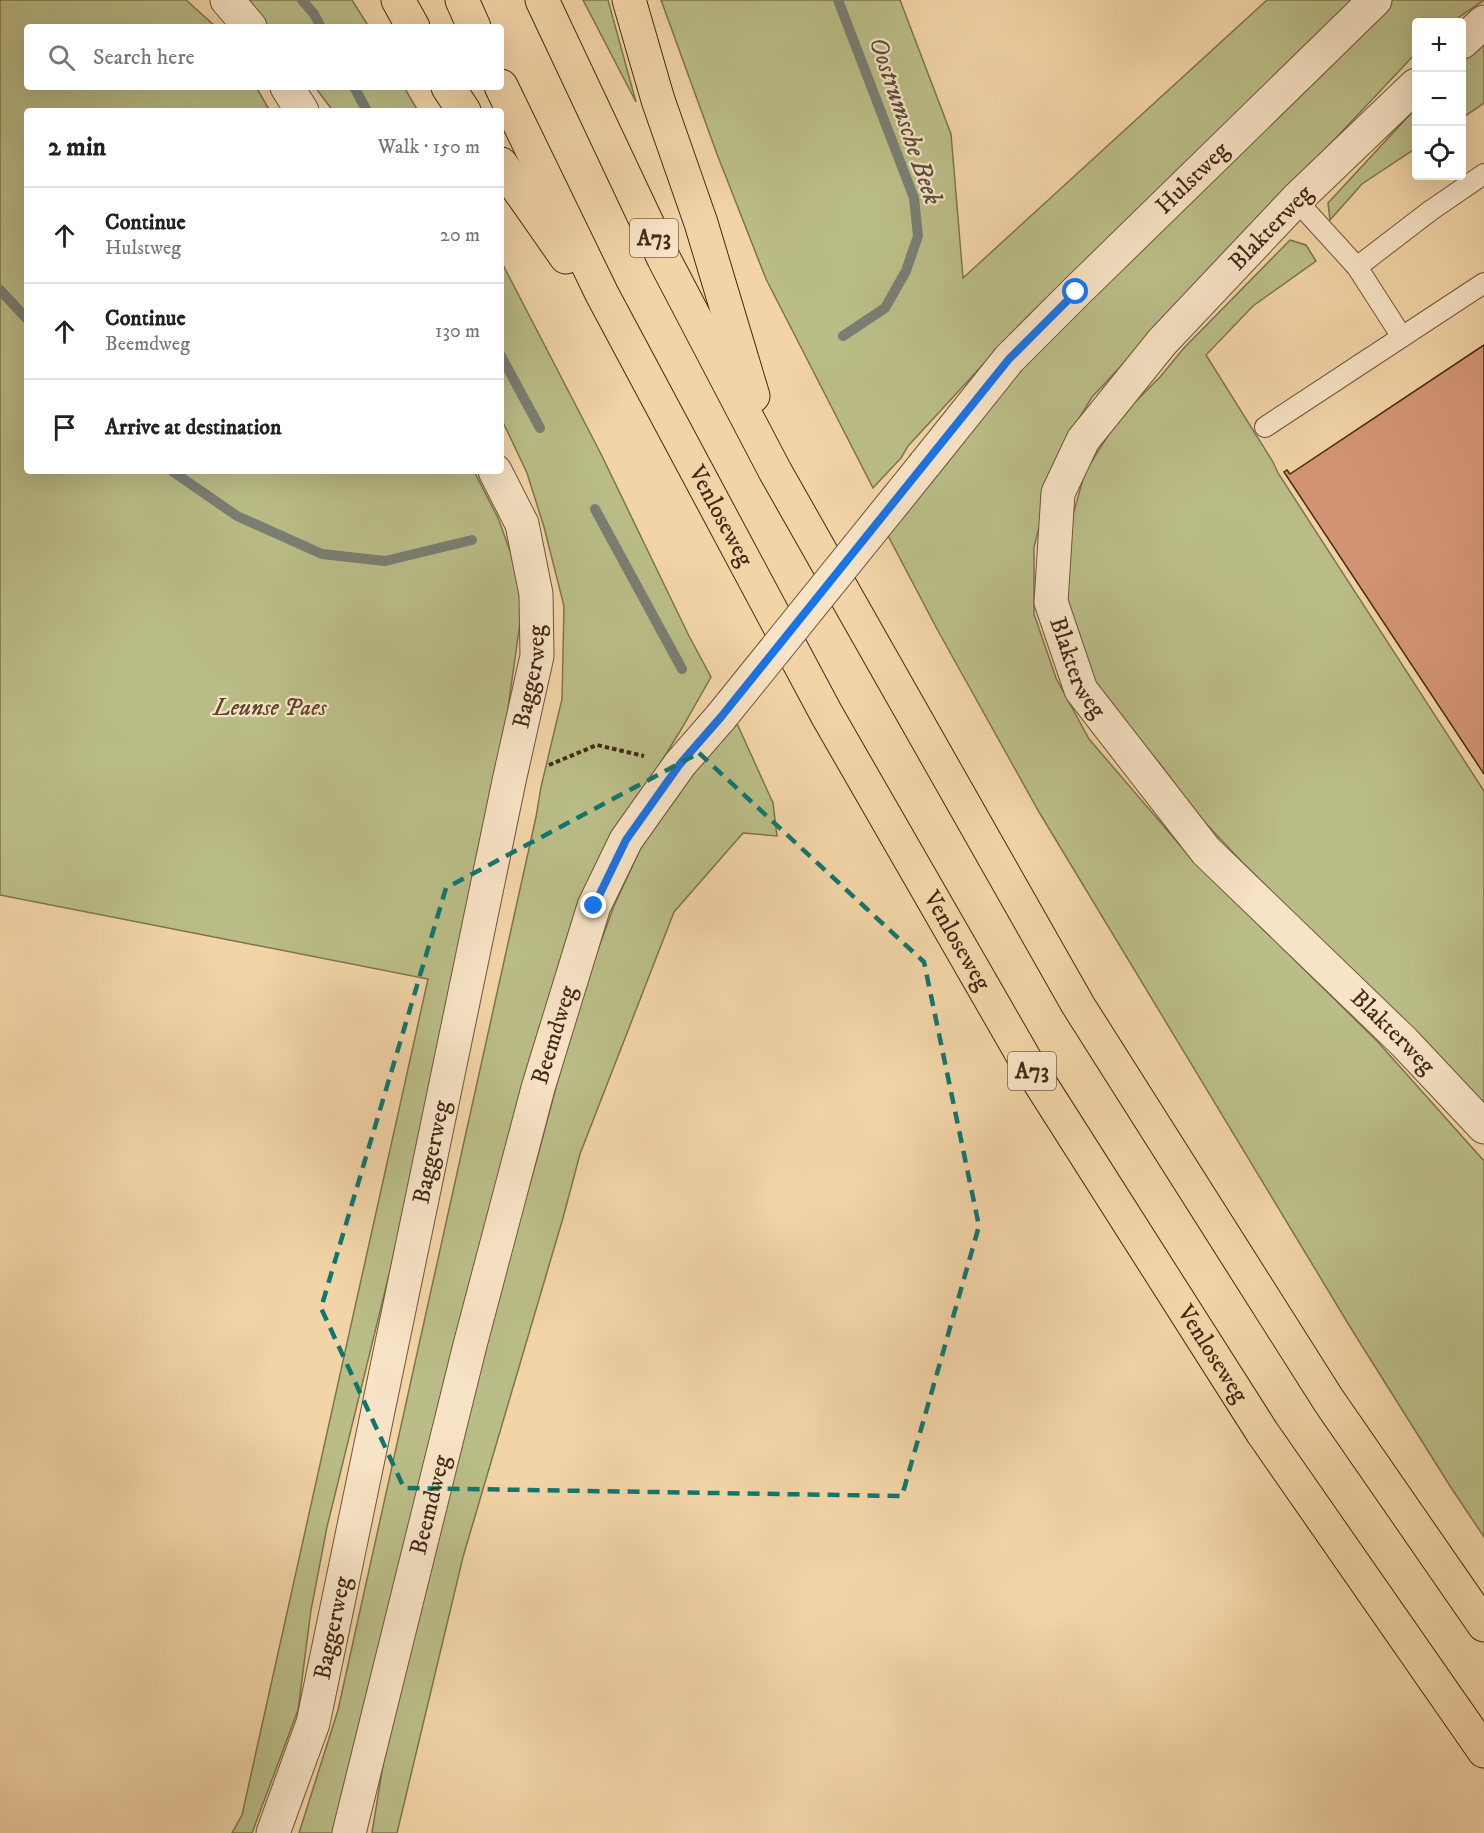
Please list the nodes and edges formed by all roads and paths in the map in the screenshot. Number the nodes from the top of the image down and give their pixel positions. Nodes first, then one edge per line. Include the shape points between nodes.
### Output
1 (226, 0) edge
2 (398, 0) edge
3 (462, 0) edge
4 (542, 0) edge
5 (628, 0) edge
6 (1375, 0) edge
7 (1484, 22) edge
8 (247, 24) edge
9 (411, 24) edge
10 (473, 24) edge
11 (1466, 38) edge
12 (1412, 89) edge
13 (289, 90) edge
14 (450, 90) edge
15 (503, 90) edge
16 (300, 108) edge
17 (462, 108) edge
18 (504, 168) edge
19 (1484, 174) edge
20 (1296, 200) junction
21 (1357, 267) junction
22 (1484, 283) edge
23 (1402, 337) junction
24 (636, 357) junction
25 (1009, 359) joint
26 (1265, 427) dead end
27 (775, 471) junction
28 (497, 474) edge
29 (680, 764) junction
30 (509, 781) junction
31 (1484, 1127) edge
32 (1484, 1625) edge
33 (1484, 1751) edge
34 (273, 1833) edge
35 (349, 1833) edge

1 - 8 street
2 - 9 highway
3 - 10 highway
4 - 27 highway, A73 via 664,259
5 - 27 highway, A73 via 701,223
6 - 25 street, Hulstweg
7 - 11 street
12 - 20 street, Blakterweg
13 - 16 street
14 - 17 highway
15 - 24 highway, Venloseweg / A73
18 - 24 highway, A73
19 - 21 lane
20 - 21 lane
20 - 31 street, Blakterweg via 1162,342 1083,440 1058,493 1051,602 1081,690 1206,851 1404,1042
21 - 23 lane
22 - 23 lane
23 - 26 lane
24 - 33 highway, Venloseweg / A73 via 827,715 1026,1061 1262,1432
25 - 29 street, Beemdweg, bridge
27 - 32 highway, A73 via 1078,1005 1329,1401
28 - 30 street, Baggerweg via 522,524 536,594 537,656
29 - 30 path via 597,745
29 - 35 street, Beemdweg via 626,840 594,906 548,1054 470,1345
30 - 34 street, Baggerweg via 313,1723

